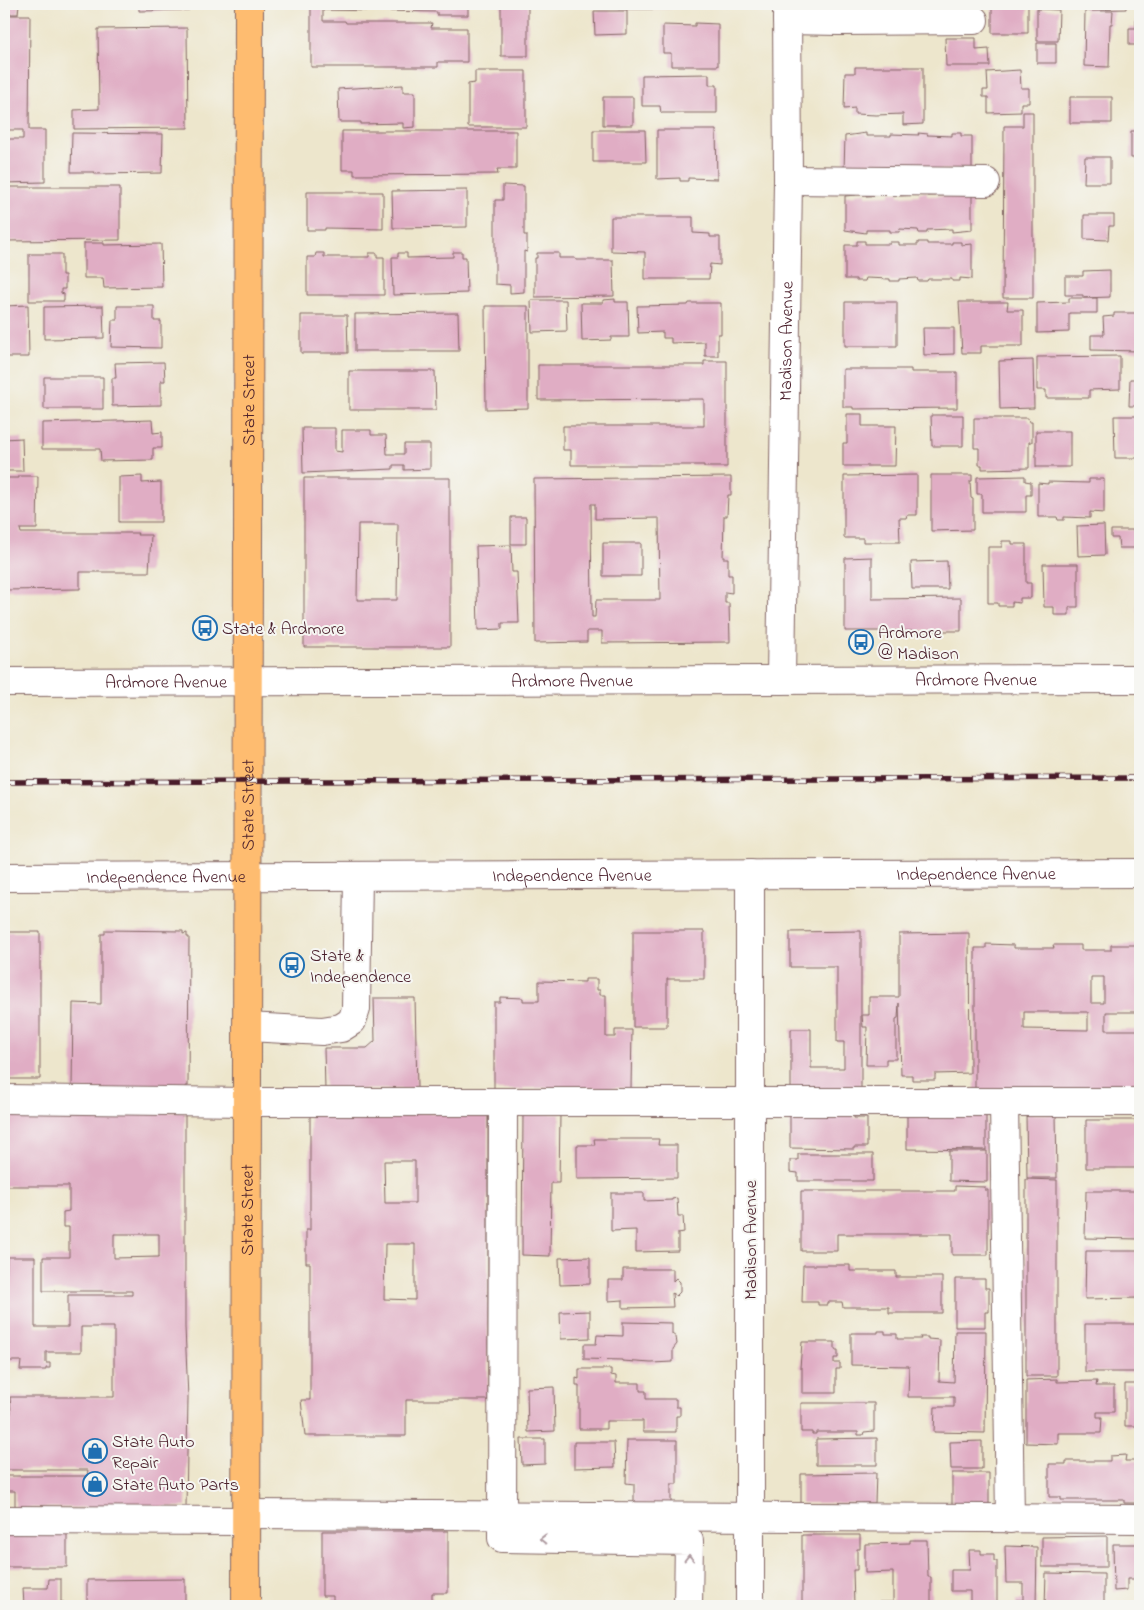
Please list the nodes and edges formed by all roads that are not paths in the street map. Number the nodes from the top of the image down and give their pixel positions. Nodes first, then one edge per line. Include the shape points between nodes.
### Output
1 (249, 4) edge
2 (787, 12) edge
3 (974, 20) dead end
4 (788, 180) junction
5 (986, 182) dead end
6 (1140, 679) edge
7 (781, 680) junction
8 (4, 682) edge
9 (248, 682) junction
10 (1140, 873) edge
11 (750, 874) junction
12 (247, 876) junction
13 (358, 876) junction
14 (4, 877) edge
15 (247, 1027) junction
16 (4, 1099) edge
17 (247, 1102) junction
18 (503, 1102) junction
19 (750, 1102) junction
20 (1004, 1102) junction
21 (1140, 1102) edge
22 (502, 1516) junction
23 (246, 1517) junction
24 (750, 1517) junction
25 (1010, 1518) junction
26 (1140, 1519) edge
27 (4, 1520) edge
28 (246, 1606) edge
29 (688, 1606) edge
30 (750, 1606) edge

1 - 9 main road, State Street
2 - 3 street via 839,21
2 - 4 street, Madison Avenue
4 - 5 street
4 - 7 street, Madison Avenue
6 - 7 street, Ardmore Avenue
7 - 9 street, Ardmore Avenue
8 - 9 street, Ardmore Avenue
9 - 12 main road, State Street
10 - 11 street, Independence Avenue
11 - 13 street, Independence Avenue
11 - 19 street, Madison Avenue
12 - 13 street, Independence Avenue
12 - 14 street, Independence Avenue
12 - 15 main road, State Street
13 - 15 street via 356,1009 352,1021 341,1028 322,1031
15 - 17 main road, State Street
16 - 17 street
17 - 18 street
17 - 23 main road, State Street
18 - 19 street
18 - 22 street
19 - 20 street
19 - 24 street, Madison Avenue
20 - 21 street
20 - 25 street
22 - 23 street
22 - 24 street
29 -> 22 street via 689,1541 502,1538
23 - 27 street
23 - 28 main road, State Street
24 - 25 street
24 - 30 street, Madison Avenue
25 - 26 street

